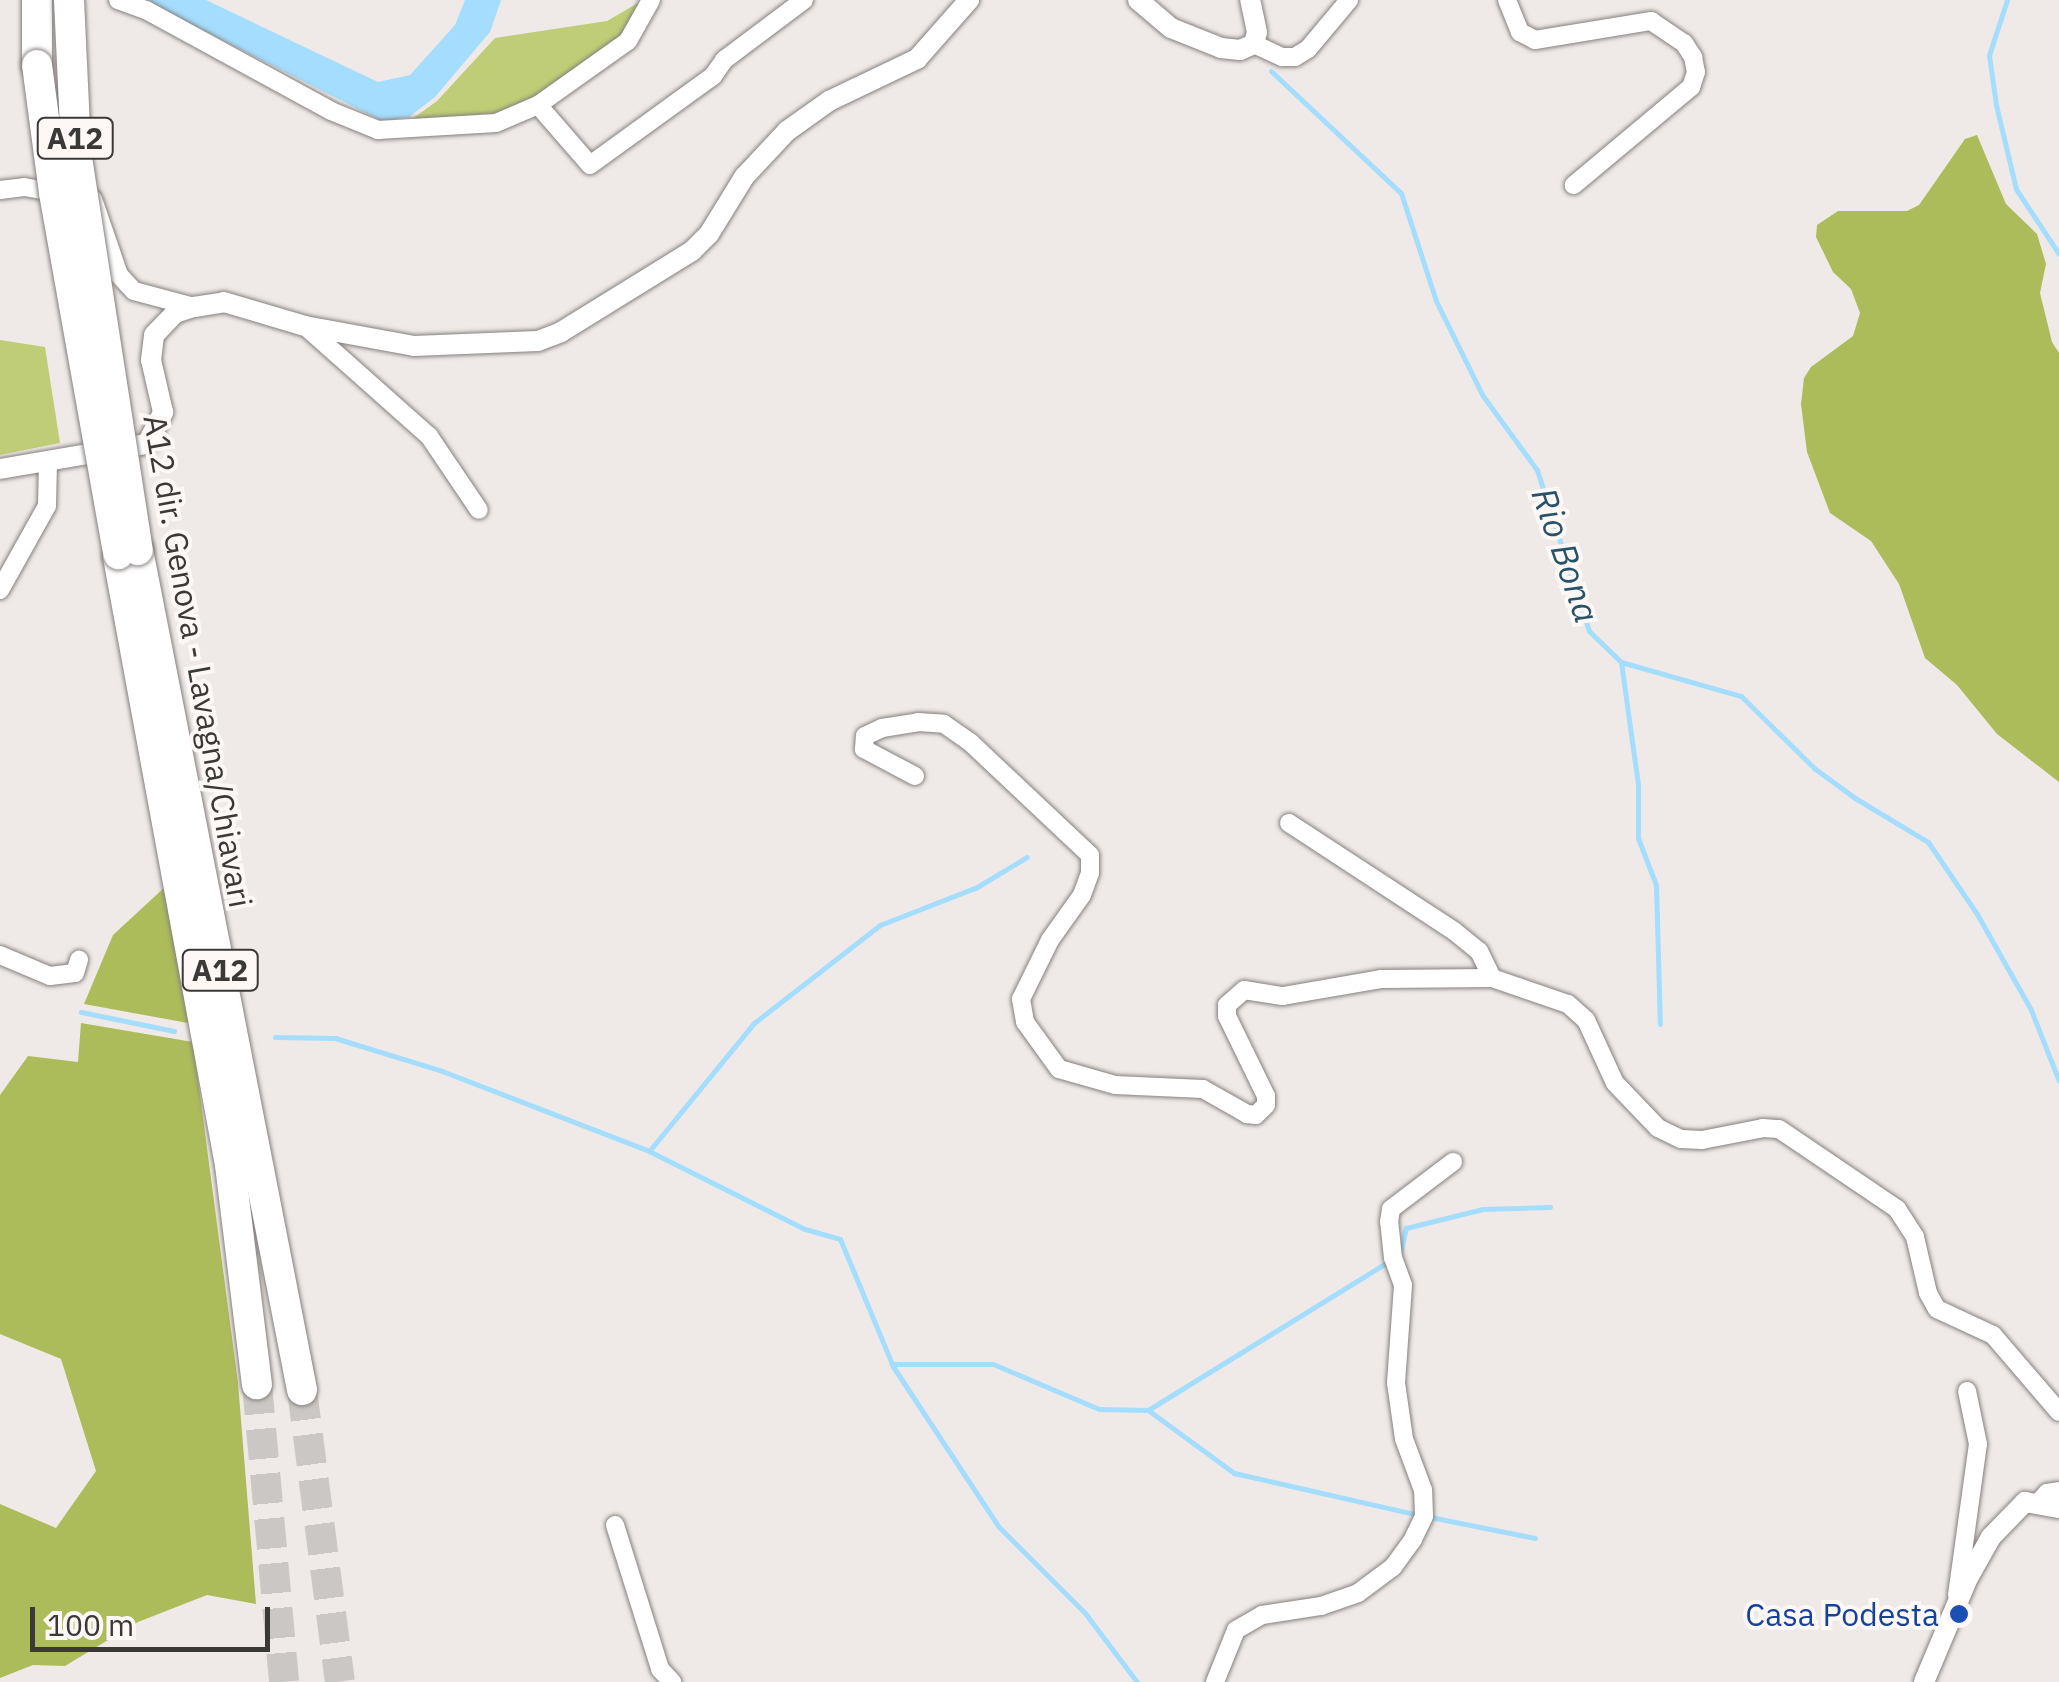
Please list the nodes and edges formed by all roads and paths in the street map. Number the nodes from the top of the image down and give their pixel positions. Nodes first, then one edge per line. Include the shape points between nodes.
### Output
1 (36, 0) edge
2 (69, 0) edge
3 (118, 0) edge
4 (651, 0) edge
5 (804, 0) edge
6 (969, 0) edge
7 (1138, 0) edge
8 (1250, 0) edge
9 (1350, 0) edge
10 (1507, 0) edge
11 (1254, 44) junction
12 (538, 104) junction
13 (1574, 184) dead end
14 (0, 190) edge
15 (194, 307) junction
16 (305, 326) junction
17 (48, 461) junction
18 (0, 468) edge
19 (479, 510) dead end
20 (128, 552) junction
21 (0, 590) edge
22 (914, 776) dead end
23 (1289, 823) dead end
24 (0, 955) edge
25 (79, 960) dead end
26 (1492, 978) junction
27 (1453, 1162) dead end
28 (256, 1384) tunnel mouth
29 (302, 1390) tunnel mouth
30 (1966, 1391) dead end
31 (2059, 1412) edge
32 (2059, 1491) edge
33 (2049, 1505) edge
34 (616, 1525) dead end
35 (1956, 1610) junction
36 (672, 1682) edge
37 (1214, 1682) edge
38 (1924, 1682) edge

1 - 20 highway, A12, bridge via 37,65 54,194
2 - 20 highway, A12 dir. Genova - Lavagna/Chiavari / A12, bridge via 76,151
3 - 12 street via 378,130 496,123
4 - 12 street via 628,41
5 - 12 street via 590,165
6 - 16 street via 917,60 829,101 787,131 692,250 561,332 538,341 414,346
7 - 11 street via 1171,28 1221,48
8 - 11 street
9 - 11 street via 1296,56 1282,58
10 - 13 street via 1520,32 1535,40 1651,21 1693,57 1692,87
14 - 15 street via 92,197 119,276 134,291
15 - 16 street via 224,302
15 - 17 street via 176,313 154,335 150,360 163,412 147,444
16 - 19 street via 429,436
17 - 18 street
17 - 21 street via 47,506
20 - 28 highway, A12 via 230,1165
20 - 29 highway, A12 dir. Genova - Lavagna/Chiavari / A12
22 - 26 street via 864,749 865,736 918,722 944,724 1090,856 1082,895 1020,998 1026,1022 1059,1069 1116,1085 1203,1089 1256,1115 1266,1096 1226,1016 1226,1005 1244,990 1283,996 1381,978
23 - 26 street via 1454,932 1479,952
24 - 25 street via 50,976 75,973
26 - 31 street via 1568,1004 1586,1020 1616,1083 1658,1128 1702,1140 1779,1130 1897,1209 1915,1237 1937,1310 1992,1335
27 - 37 street via 1391,1209 1389,1222 1403,1285 1396,1383 1404,1438 1423,1490 1424,1516 1414,1538 1393,1567 1358,1593 1322,1606 1262,1614 1236,1630
30 - 35 street via 1978,1444
32 - 33 street via 2047,1493
33 - 35 street via 2025,1502 1991,1537
34 - 36 street via 660,1669
35 - 38 street

